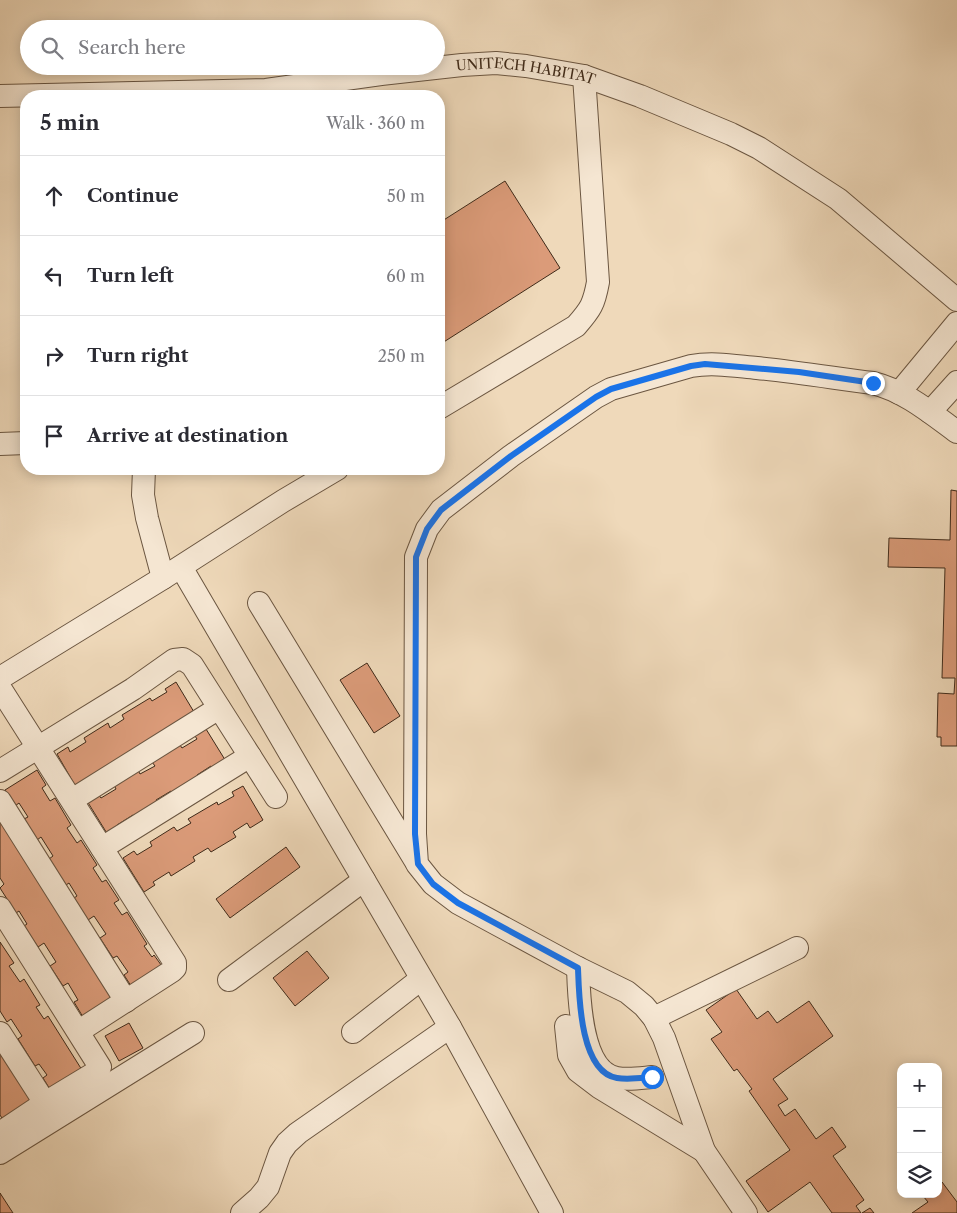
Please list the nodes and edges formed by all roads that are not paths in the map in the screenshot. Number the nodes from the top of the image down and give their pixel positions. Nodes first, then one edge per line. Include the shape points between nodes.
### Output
1 (445, 67) edge
2 (374, 75) edge
3 (584, 76) junction
4 (266, 90) edge
5 (0, 96) edge
6 (20, 96) edge
7 (957, 300) edge
8 (957, 323) edge
9 (957, 382) edge
10 (899, 393) junction
11 (445, 404) edge
12 (930, 412) junction
13 (957, 432) edge
14 (20, 443) edge
15 (0, 444) edge
16 (144, 475) edge
17 (327, 475) edge
18 (172, 572) junction
19 (259, 603) dead end
20 (0, 678) edge
21 (0, 688) edge
22 (219, 708) junction
23 (39, 748) junction
24 (250, 756) junction
25 (0, 772) edge
26 (276, 797) dead end
27 (72, 800) junction
28 (0, 801) edge
29 (102, 848) junction
30 (418, 864) junction
31 (364, 880) junction
32 (0, 908) edge
33 (797, 948) dead end
34 (578, 968) junction
35 (421, 979) junction
36 (229, 980) dead end
37 (126, 1001) junction
38 (654, 1018) junction
39 (566, 1026) dead end
40 (450, 1027) junction
41 (79, 1031) junction
42 (353, 1032) dead end
43 (0, 1033) edge
44 (193, 1033) dead end
45 (652, 1077) dead end
46 (45, 1103) junction
47 (0, 1133) edge
48 (704, 1151) junction
49 (0, 1153) edge
50 (242, 1213) edge
51 (552, 1213) edge
52 (746, 1213) edge

1 - 3 street, UNITECH HABITAT via 496,63
2 - 4 street, UNITECH HABITAT
3 - 7 street, UNITECH HABITAT via 640,96 759,148 838,199
3 - 11 street via 598,282 594,302 576,326
5 - 6 street, UNITECH HABITAT
8 - 10 street
9 - 12 street
10 - 12 street
10 - 30 street via 873,383 799,372 720,364 691,366 611,389 596,397 441,510 427,529 416,557 415,834
12 - 13 street
14 - 15 street
16 - 18 street via 147,518
17 - 18 street
18 - 20 street
18 - 31 street
19 - 30 street
21 - 23 street
22 - 23 street via 192,665 183,659 174,660
22 - 24 street
22 - 27 street
23 - 25 street
23 - 27 street
24 - 26 street
24 - 29 street
27 - 29 street
28 - 37 street
29 - 37 street via 175,963 172,971
30 - 34 street via 433,884 458,903
31 - 35 street
31 - 36 street
32 - 41 street
33 - 38 street
34 - 38 street via 627,992
34 - 45 street via 580,1013 590,1054 603,1071 616,1078
35 - 40 street
35 - 42 street
37 - 41 street
38 - 48 street
39 - 48 street via 569,1055 578,1071
40 - 50 street via 298,1133 280,1153 268,1186
40 - 51 street
41 - 46 street via 99,1069
43 - 46 street
44 - 49 street
46 - 47 street
48 - 52 street

